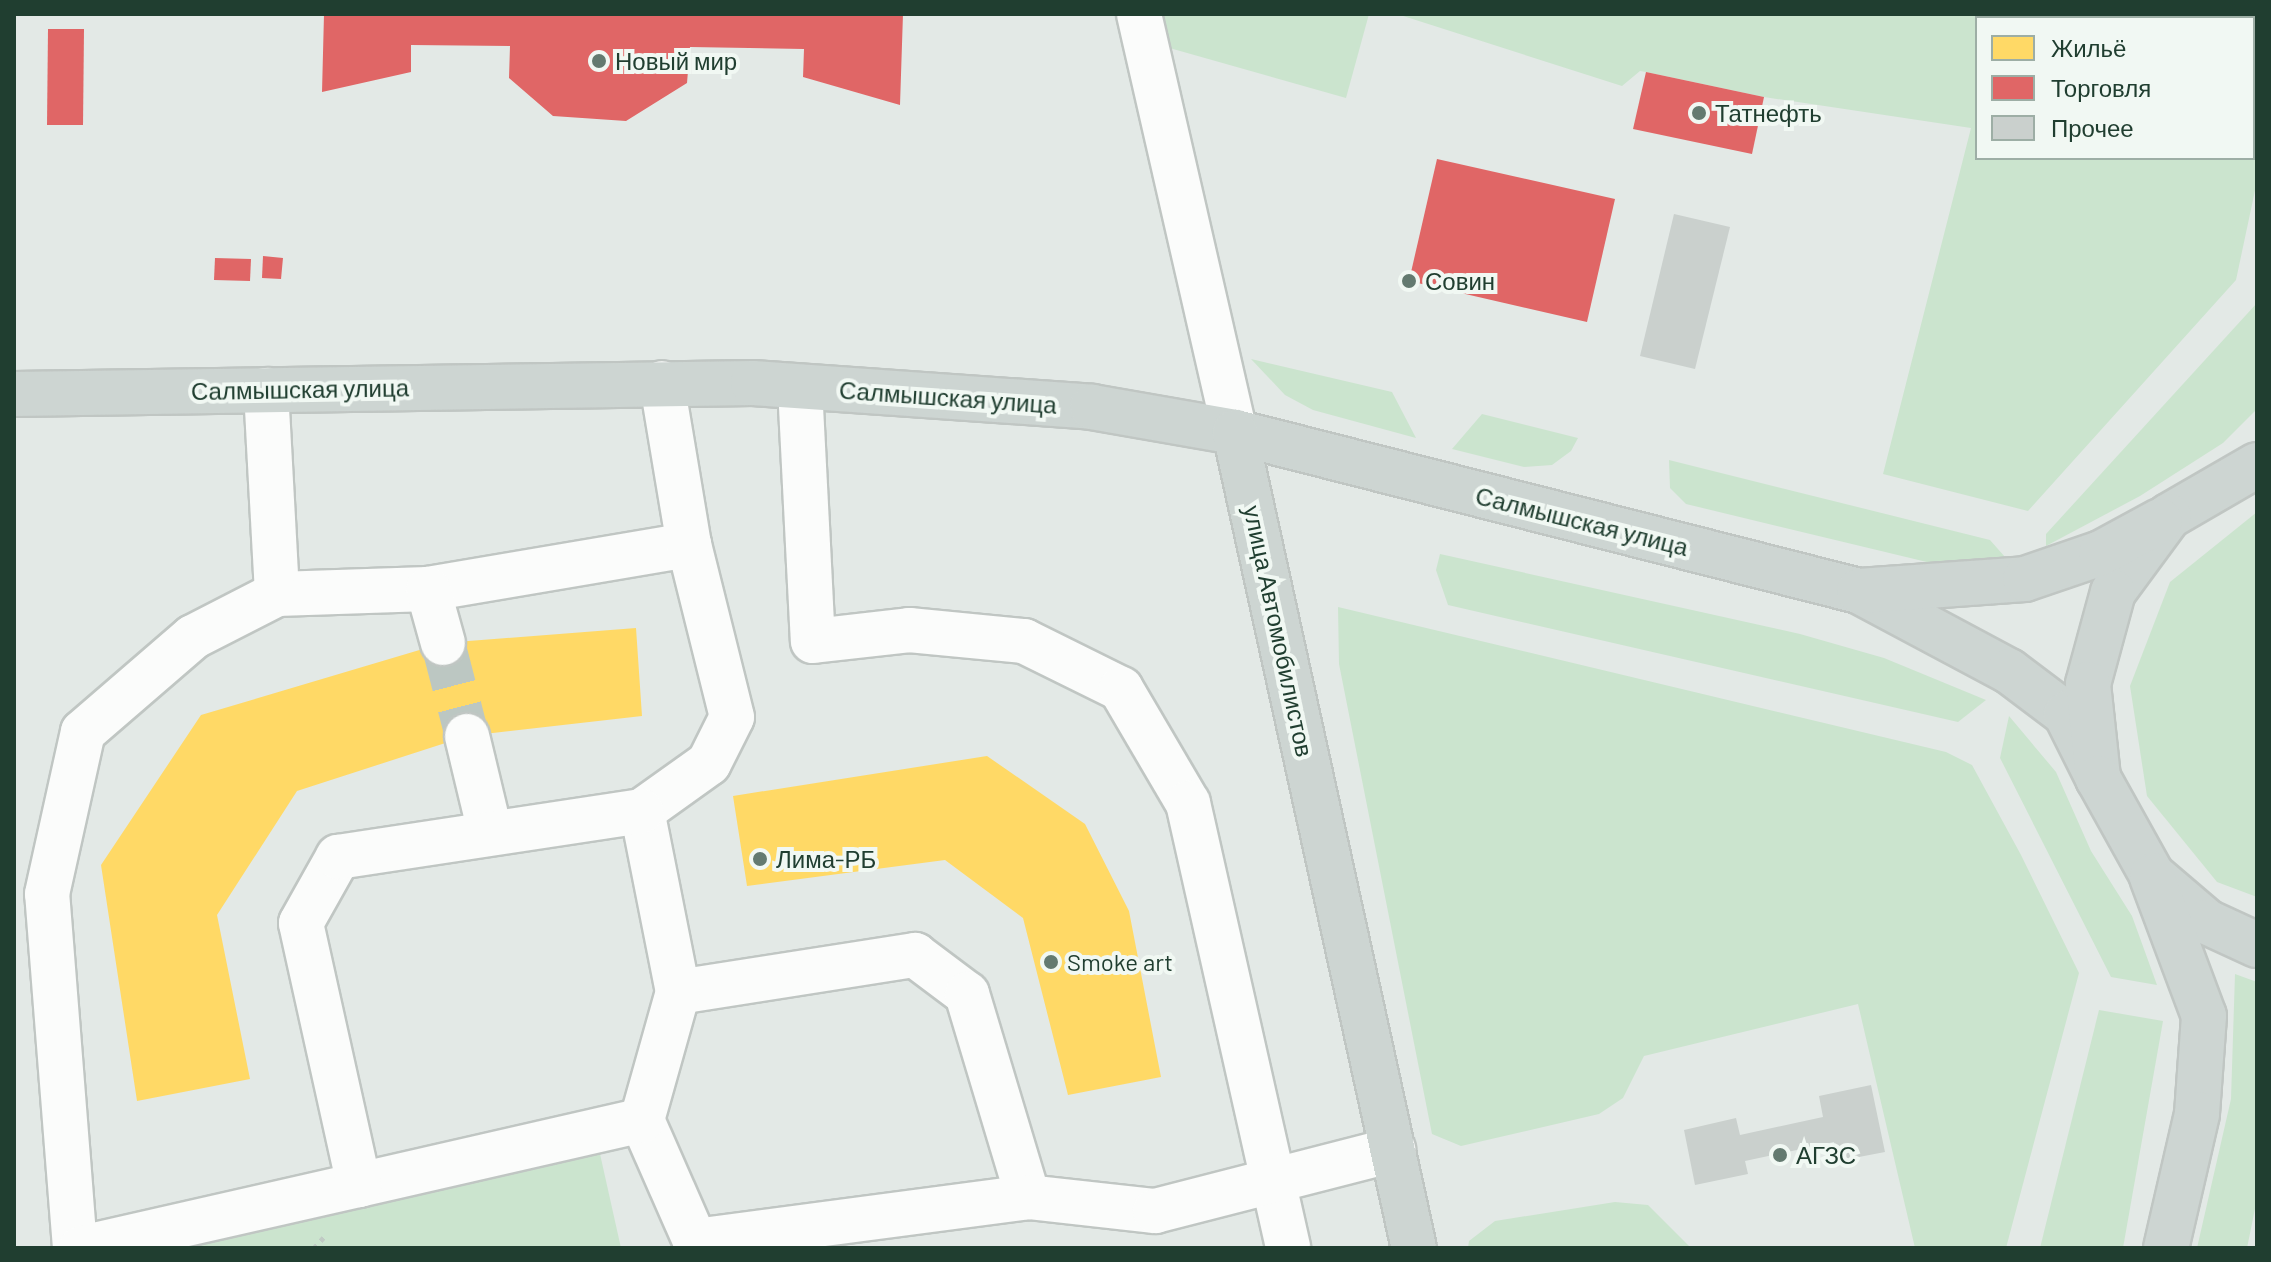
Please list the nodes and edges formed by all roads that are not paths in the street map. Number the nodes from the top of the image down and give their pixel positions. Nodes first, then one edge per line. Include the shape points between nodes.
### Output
1 (1139, 14) edge
2 (662, 383) junction
3 (800, 387) junction
4 (266, 390) junction
5 (14, 394) edge
6 (1235, 432) junction
7 (2257, 465) edge
8 (2169, 516) junction
9 (689, 545) junction
10 (428, 589) junction
11 (1859, 591) junction
12 (277, 594) junction
13 (443, 643) tunnel mouth
14 (467, 736) tunnel mouth
15 (2098, 778) junction
16 (642, 811) junction
17 (490, 832) junction
18 (2152, 875) junction
19 (2257, 945) edge
20 (678, 992) junction
21 (642, 1120) junction
22 (1393, 1150) junction
23 (1273, 1178) junction
24 (359, 1185) junction
25 (1028, 1197) junction
26 (75, 1248) edge
27 (81, 1248) edge
28 (1288, 1248) edge
29 (1414, 1248) edge
30 (2166, 1248) edge

1 - 6 street, улица Автомобилистов
2 - 3 main road, Салмышская улица
2 - 4 main road, Салмышская улица
2 - 9 street
3 - 6 main road, Салмышская улица via 1092,407
3 - 23 street via 813,641 909,630 1024,641 1121,689 1188,803
4 - 5 main road, Салмышская улица
4 - 12 street
6 - 11 main road, Салмышская улица
6 - 22 main road, улица Автомобилистов
7 - 8 main road
8 - 11 main road via 2101,553 2025,579
8 - 15 main road via 2113,592 2088,684
9 - 10 street
9 - 16 street via 732,717 709,763
10 - 12 street
10 - 13 street
11 - 15 main road via 2009,671 2066,714
12 - 26 street via 193,637 83,732 47,894
14 - 17 street
15 - 18 main road
16 - 17 street
16 - 20 street
17 - 24 street via 338,857 301,923
18 - 19 main road via 2207,922
18 - 30 main road via 2204,1016 2197,1114
20 - 21 street
20 - 25 street via 915,955 967,994
21 - 24 street
21 - 25 street via 695,1241
22 - 23 street
22 - 29 main road, улица Автомобилистов
23 - 25 street via 1155,1211
23 - 28 street
24 - 27 street

